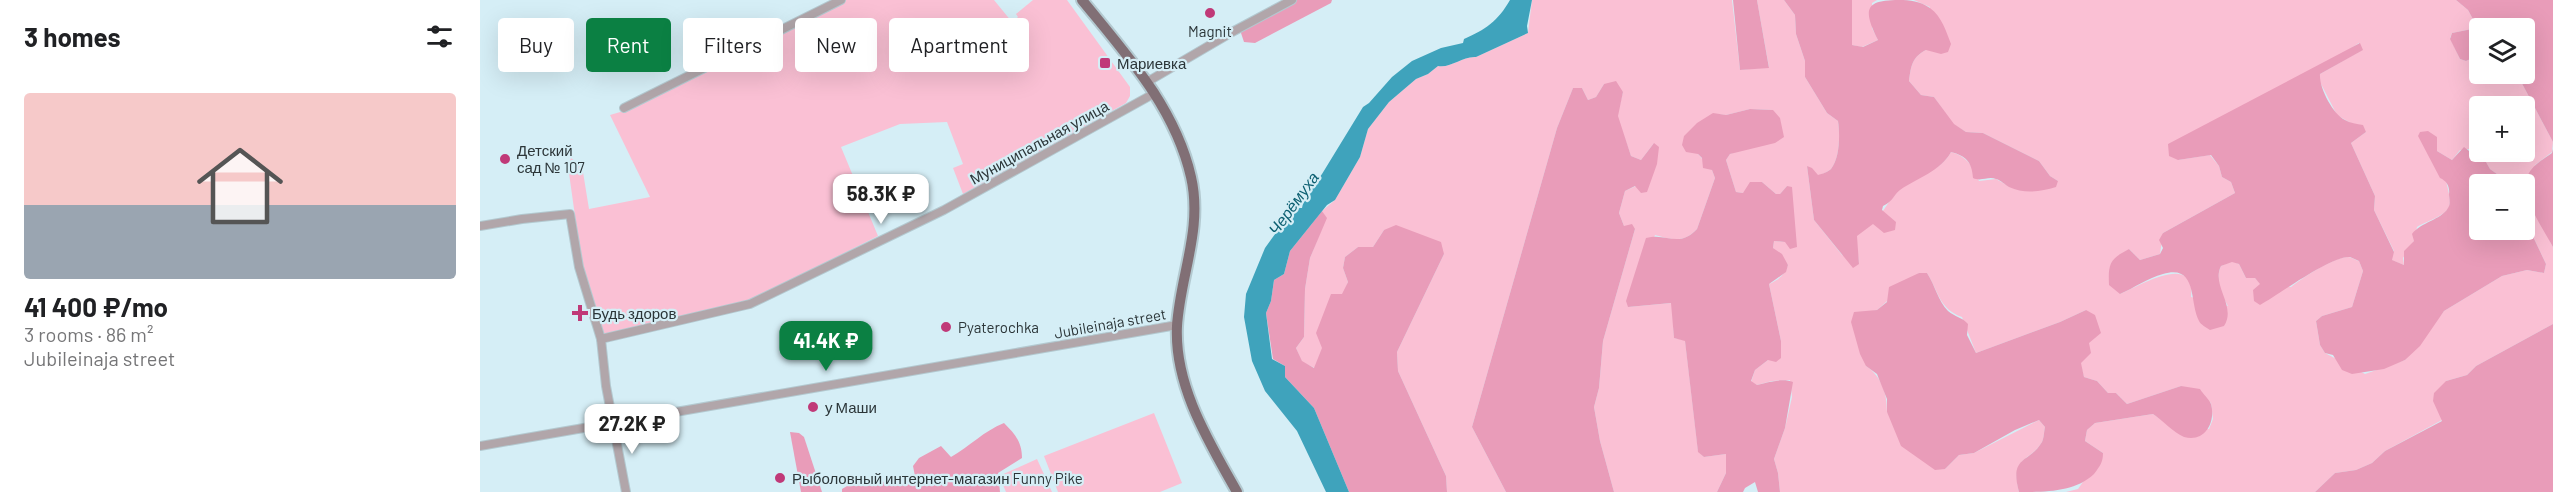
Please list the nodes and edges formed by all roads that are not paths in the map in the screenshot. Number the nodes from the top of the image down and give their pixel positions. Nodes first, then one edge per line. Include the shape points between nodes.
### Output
1 (841, 0) edge
2 (1082, 0) edge
3 (1292, 0) edge
4 (1148, 82) junction
5 (1155, 93) junction
6 (624, 108) dead end
7 (480, 226) edge
8 (1177, 325) junction
9 (601, 339) junction
10 (613, 423) junction
11 (480, 446) edge
12 (626, 492) edge
13 (1237, 492) edge

1 - 6 street
2 - 4 main road
3 - 4 street
4 - 5 main road
5 - 8 main road via 1182,144 1194,191 1192,244
5 - 9 street, Муниципальная улица via 944,210 750,304
7 - 9 street via 570,214 579,267
8 - 10 street, Jubileinaja street
8 - 13 main road via 1180,361 1190,399
9 - 10 street
10 - 11 street, Jubileinaja street
10 - 12 street

